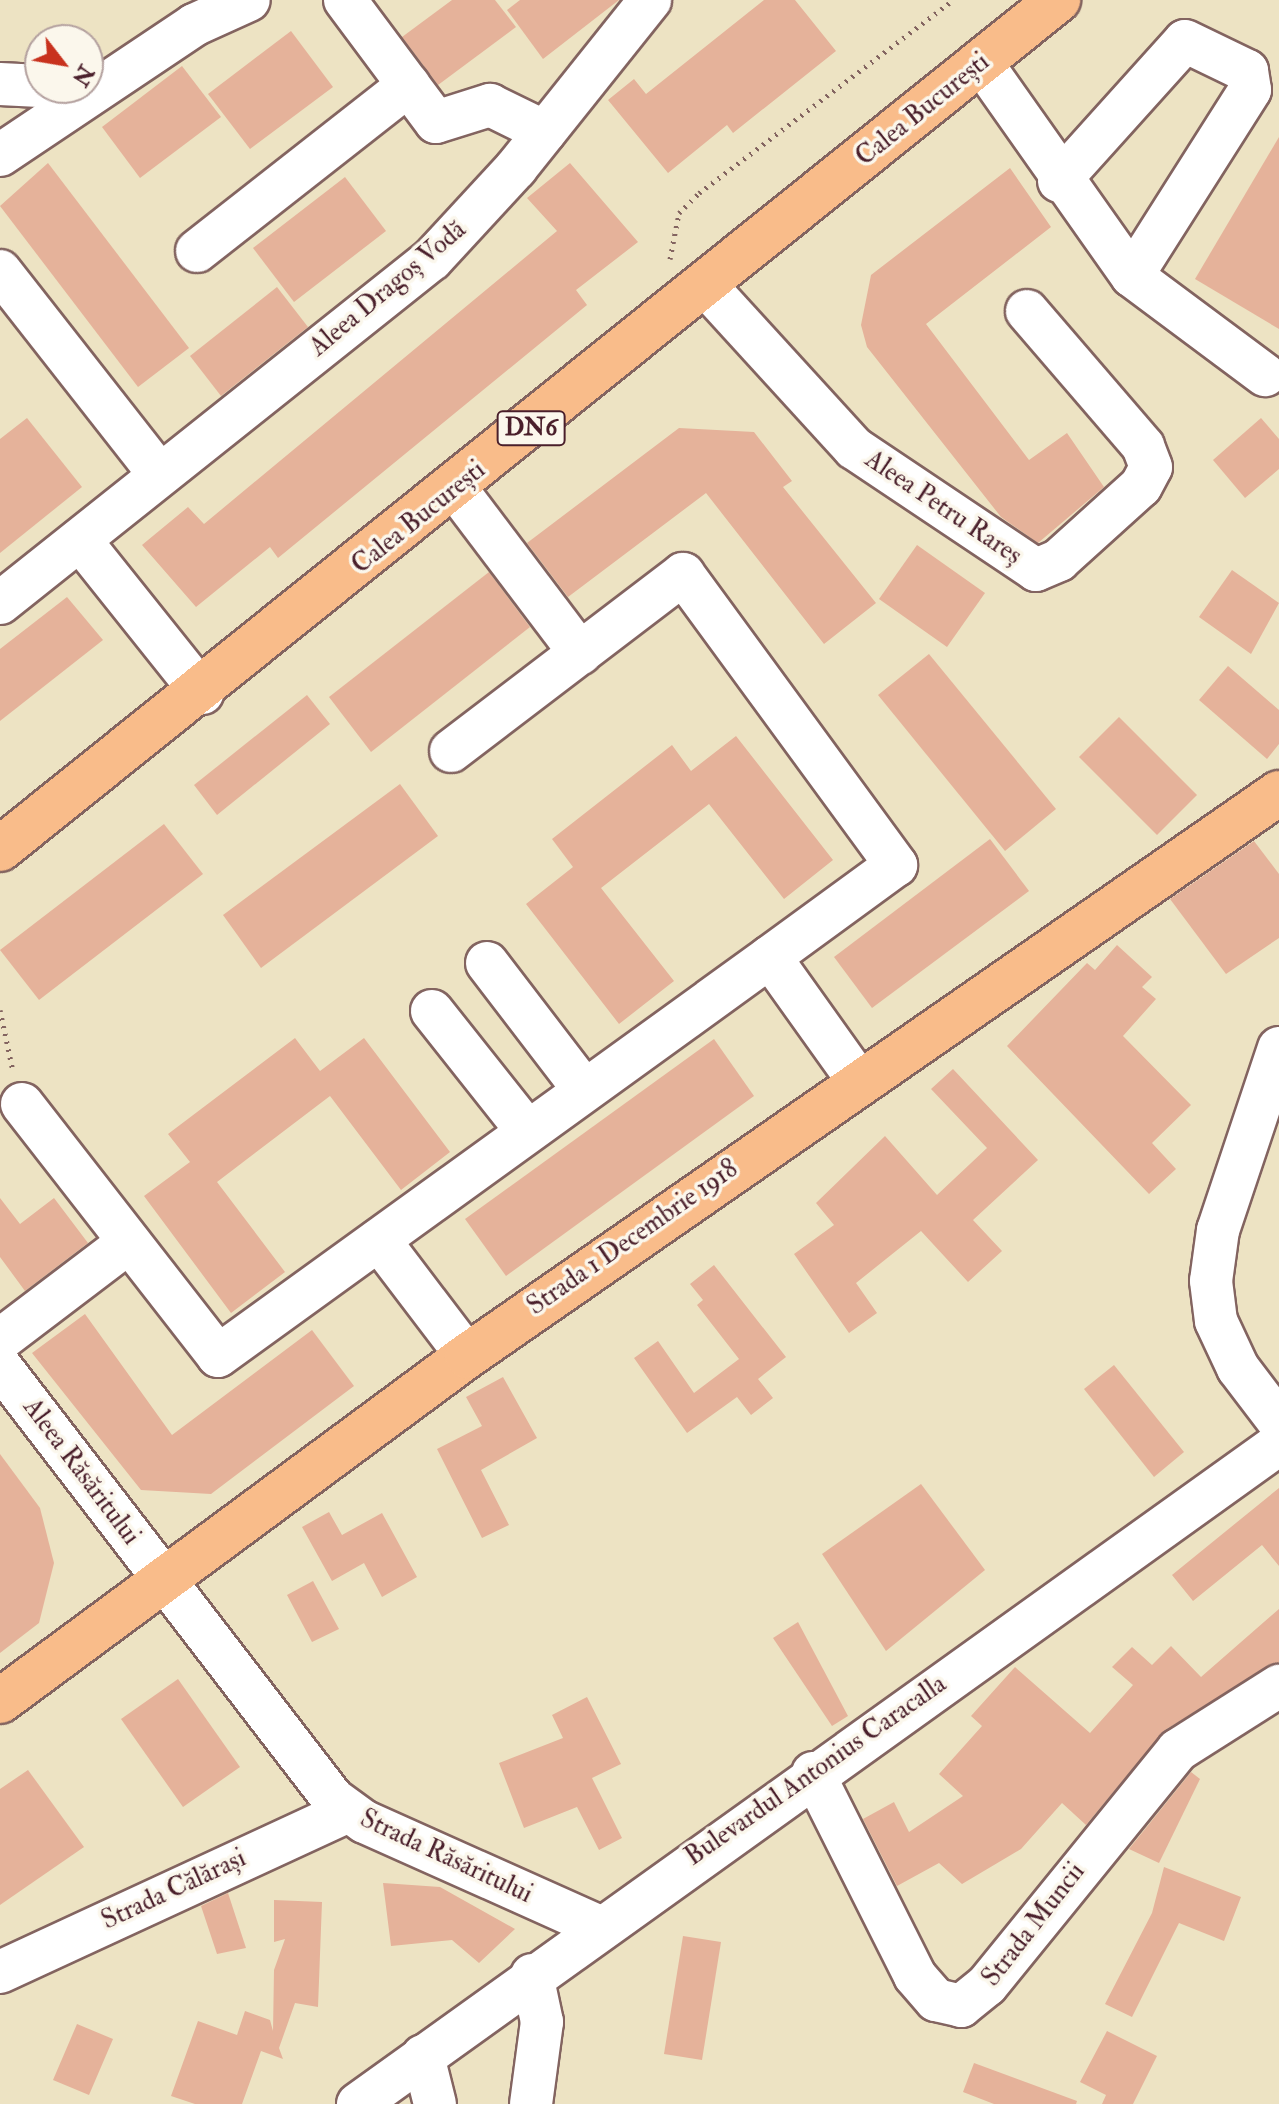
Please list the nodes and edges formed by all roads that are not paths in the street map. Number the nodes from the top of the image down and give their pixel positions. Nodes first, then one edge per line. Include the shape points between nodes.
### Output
1 (249, 0) edge
2 (345, 0) edge
3 (650, 0) edge
4 (1058, 0) edge
5 (981, 62) junction
6 (104, 79) edge
7 (0, 84) edge
8 (24, 85) edge
9 (409, 85) junction
10 (67, 104) edge
11 (545, 132) junction
12 (0, 155) edge
13 (1059, 181) junction
14 (197, 251) dead end
15 (0, 271) edge
16 (1132, 276) junction
17 (707, 287) junction
18 (1027, 311) dead end
19 (1265, 375) dead end
20 (160, 475) junction
21 (456, 489) junction
22 (80, 540) junction
23 (0, 603) edge
24 (580, 653) junction
25 (202, 693) junction
26 (451, 751) dead end
27 (1279, 793) edge
28 (0, 849) edge
29 (770, 957) junction
30 (487, 963) dead end
31 (432, 1011) dead end
32 (1279, 1048) edge
33 (857, 1079) junction
34 (584, 1090) junction
35 (22, 1104) road end
36 (527, 1131) junction
37 (379, 1240) junction
38 (129, 1242) junction
39 (0, 1340) edge
40 (467, 1356) junction
41 (0, 1366) edge
42 (1279, 1422) edge
43 (1279, 1444) edge
44 (162, 1579) junction
45 (1279, 1686) edge
46 (0, 1701) edge
47 (813, 1773) junction
48 (349, 1811) junction
49 (597, 1926) junction
50 (0, 1972) edge
51 (532, 1975) junction
52 (423, 2056) junction
53 (358, 2104) edge
54 (435, 2104) edge
55 (531, 2104) edge

1 - 6 street via 194,25
2 - 9 street
3 - 11 street, Aleea Dragoș Vodă
4 - 5 main road, Calea București / DN6
5 - 13 street
5 - 17 main road, Calea București / DN6
7 - 8 street
9 - 11 street via 436,122 490,105
9 - 14 street
10 - 12 street
11 - 20 street, Aleea Dragoș Vodă via 432,259
13 - 16 street
13 - 16 street via 1185,41 1247,71 1250,90
15 - 20 street
16 - 19 street
17 - 18 street, Aleea Petru Rareș via 854,448 1036,570 1094,529 1141,486 1151,467 1143,446
17 - 21 main road, Calea București / DN6
20 - 22 street, Aleea Dragoș Vodă
21 - 24 street
21 - 25 main road, Calea București / DN6
22 - 23 street, Aleea Dragoș Vodă
22 - 25 street
24 - 26 street
24 - 29 street via 683,574 896,865
25 - 28 main road, Calea București / DN6
27 - 33 main road, Strada 1 Decembrie 1918
29 - 33 street
29 - 34 street
30 - 34 street
31 - 36 street
32 - 42 street via 1218,1230 1211,1281 1216,1321 1238,1368
33 - 40 main road, Strada 1 Decembrie 1918
34 - 36 street
35 - 38 street
36 - 37 street
37 - 38 street via 218,1356
37 - 40 street
38 - 39 street
40 - 44 main road, Strada 1 Decembrie 1918
41 - 44 street, Aleea Răsăritului
43 - 47 street, Bulevardul Antonius Caracalla
44 - 46 main road, Strada 1 Decembrie 1918
44 - 48 street, Strada Răsăritului via 308,1772
45 - 47 street, Strada Muncii via 1178,1750 987,1985 961,2006 936,2000 915,1976
47 - 49 street, Bulevardul Antonius Caracalla
48 - 49 street, Strada Răsăritului
48 - 50 street, Strada Călărași
49 - 51 street, Bulevardul Antonius Caracalla
51 - 52 street, Bulevardul Antonius Caracalla
51 - 55 street via 542,2022
52 - 53 street, Bulevardul Antonius Caracalla
52 - 54 street

